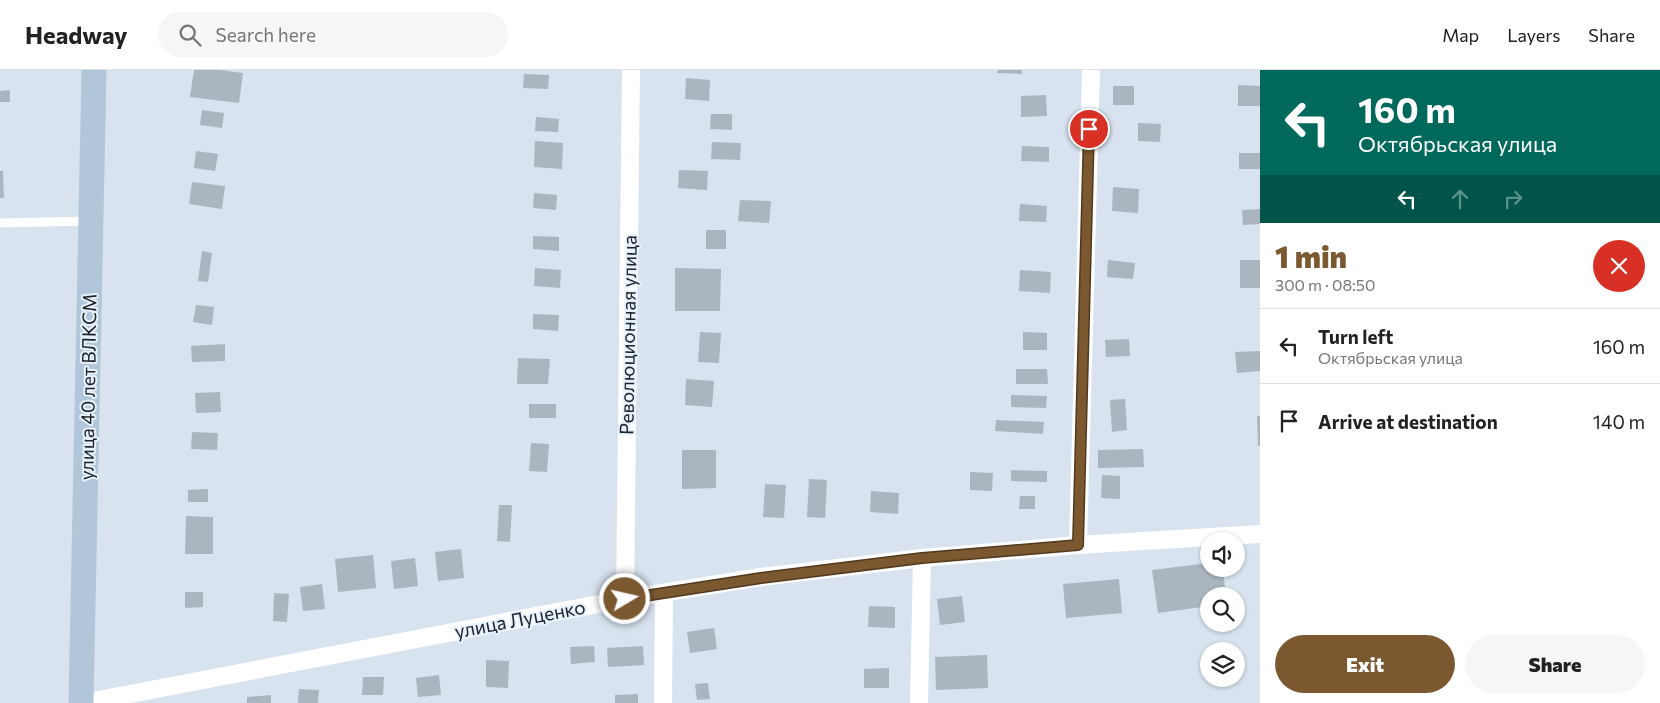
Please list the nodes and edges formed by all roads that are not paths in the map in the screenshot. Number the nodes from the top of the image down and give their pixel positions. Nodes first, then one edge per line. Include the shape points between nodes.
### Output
1 (94, 70) edge
2 (631, 70) edge
3 (1091, 70) edge
4 (92, 221) junction
5 (0, 223) edge
6 (1260, 534) edge
7 (1078, 545) junction
8 (922, 558) junction
9 (664, 593) junction
10 (625, 599) junction
11 (82, 703) edge
12 (663, 703) edge
13 (919, 703) edge

1 - 4 street, улица 40 лет ВЛКСМ
2 - 10 street, Революционная улица
3 - 7 street
4 - 5 lane
4 - 11 street, улица 40 лет ВЛКСМ
6 - 7 street, улица Луценко
7 - 8 street, улица Луценко
8 - 9 street, улица Луценко
8 - 13 street
9 - 10 street, улица Луценко
9 - 12 street
10 - 11 street, улица Луценко

